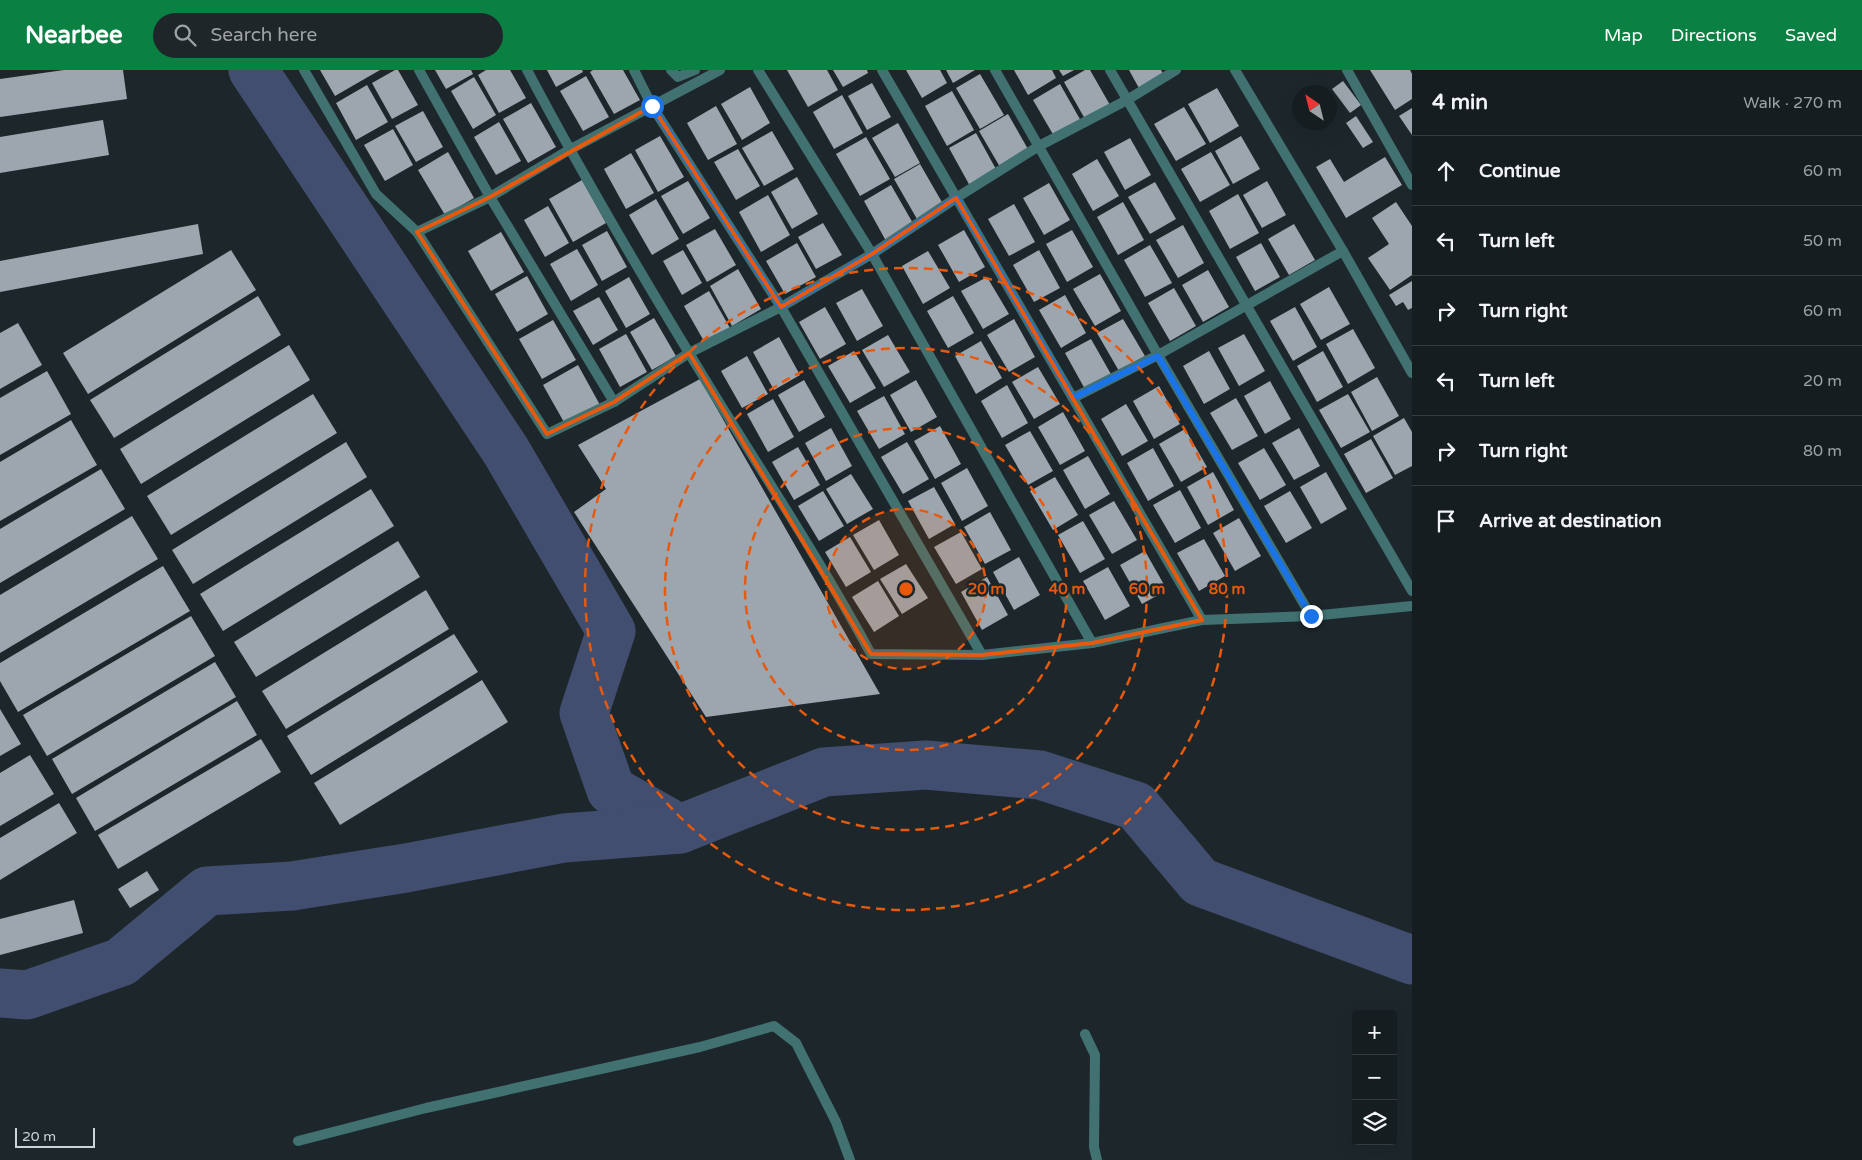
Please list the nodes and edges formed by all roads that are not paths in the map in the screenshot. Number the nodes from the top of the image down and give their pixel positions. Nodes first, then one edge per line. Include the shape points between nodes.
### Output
1 (304, 70) edge
2 (419, 70) edge
3 (527, 70) edge
4 (634, 70) edge
5 (671, 70) edge
6 (695, 70) edge
7 (720, 70) edge
8 (758, 70) edge
9 (882, 70) edge
10 (995, 70) edge
11 (1110, 70) edge
12 (1176, 70) edge
13 (1235, 70) edge
14 (1346, 70) edge
15 (1127, 100) junction
16 (652, 106) junction
17 (1039, 146) junction
18 (569, 150) junction
19 (1412, 184) edge
20 (490, 197) junction
21 (956, 198) junction
22 (417, 232) junction
23 (1343, 251) junction
24 (872, 254) junction
25 (1247, 305) junction
26 (781, 307) junction
27 (689, 353) junction
28 (1158, 356) junction
29 (1412, 373) edge
30 (1073, 398) junction
31 (614, 402) junction
32 (1412, 591) edge
33 (1412, 606) edge
34 (1311, 616) junction
35 (1202, 620) junction
36 (1092, 643) junction
37 (982, 655) junction
38 (1085, 1034) dead end
39 (298, 1141) dead end
40 (850, 1160) edge
41 (1097, 1160) edge

1 - 22 street via 376,194
2 - 20 street
3 - 18 street
4 - 16 street
5 - 6 street via 678,77
7 - 16 street
8 - 24 street
9 - 21 street
10 - 17 street
11 - 15 street
12 - 15 street
13 - 23 street
14 - 19 street
15 - 17 street
15 - 25 street
16 - 18 street
16 - 26 street
17 - 21 street
17 - 28 street
18 - 20 street
18 - 27 street
20 - 22 street
20 - 31 street
21 - 24 street
21 - 30 street
22 - 31 street via 547,434
23 - 25 street
23 - 29 street
24 - 26 street
24 - 36 street
25 - 28 street
25 - 32 street
26 - 27 street
26 - 37 street
27 - 31 street
27 - 37 street via 871,654
28 - 30 street
28 - 34 street
30 - 35 street
33 - 34 street
34 - 35 street
35 - 36 street
36 - 37 street
38 - 41 street via 1095,1055 1094,1147
39 - 40 street via 426,1108 700,1047 774,1026 796,1043 836,1122

